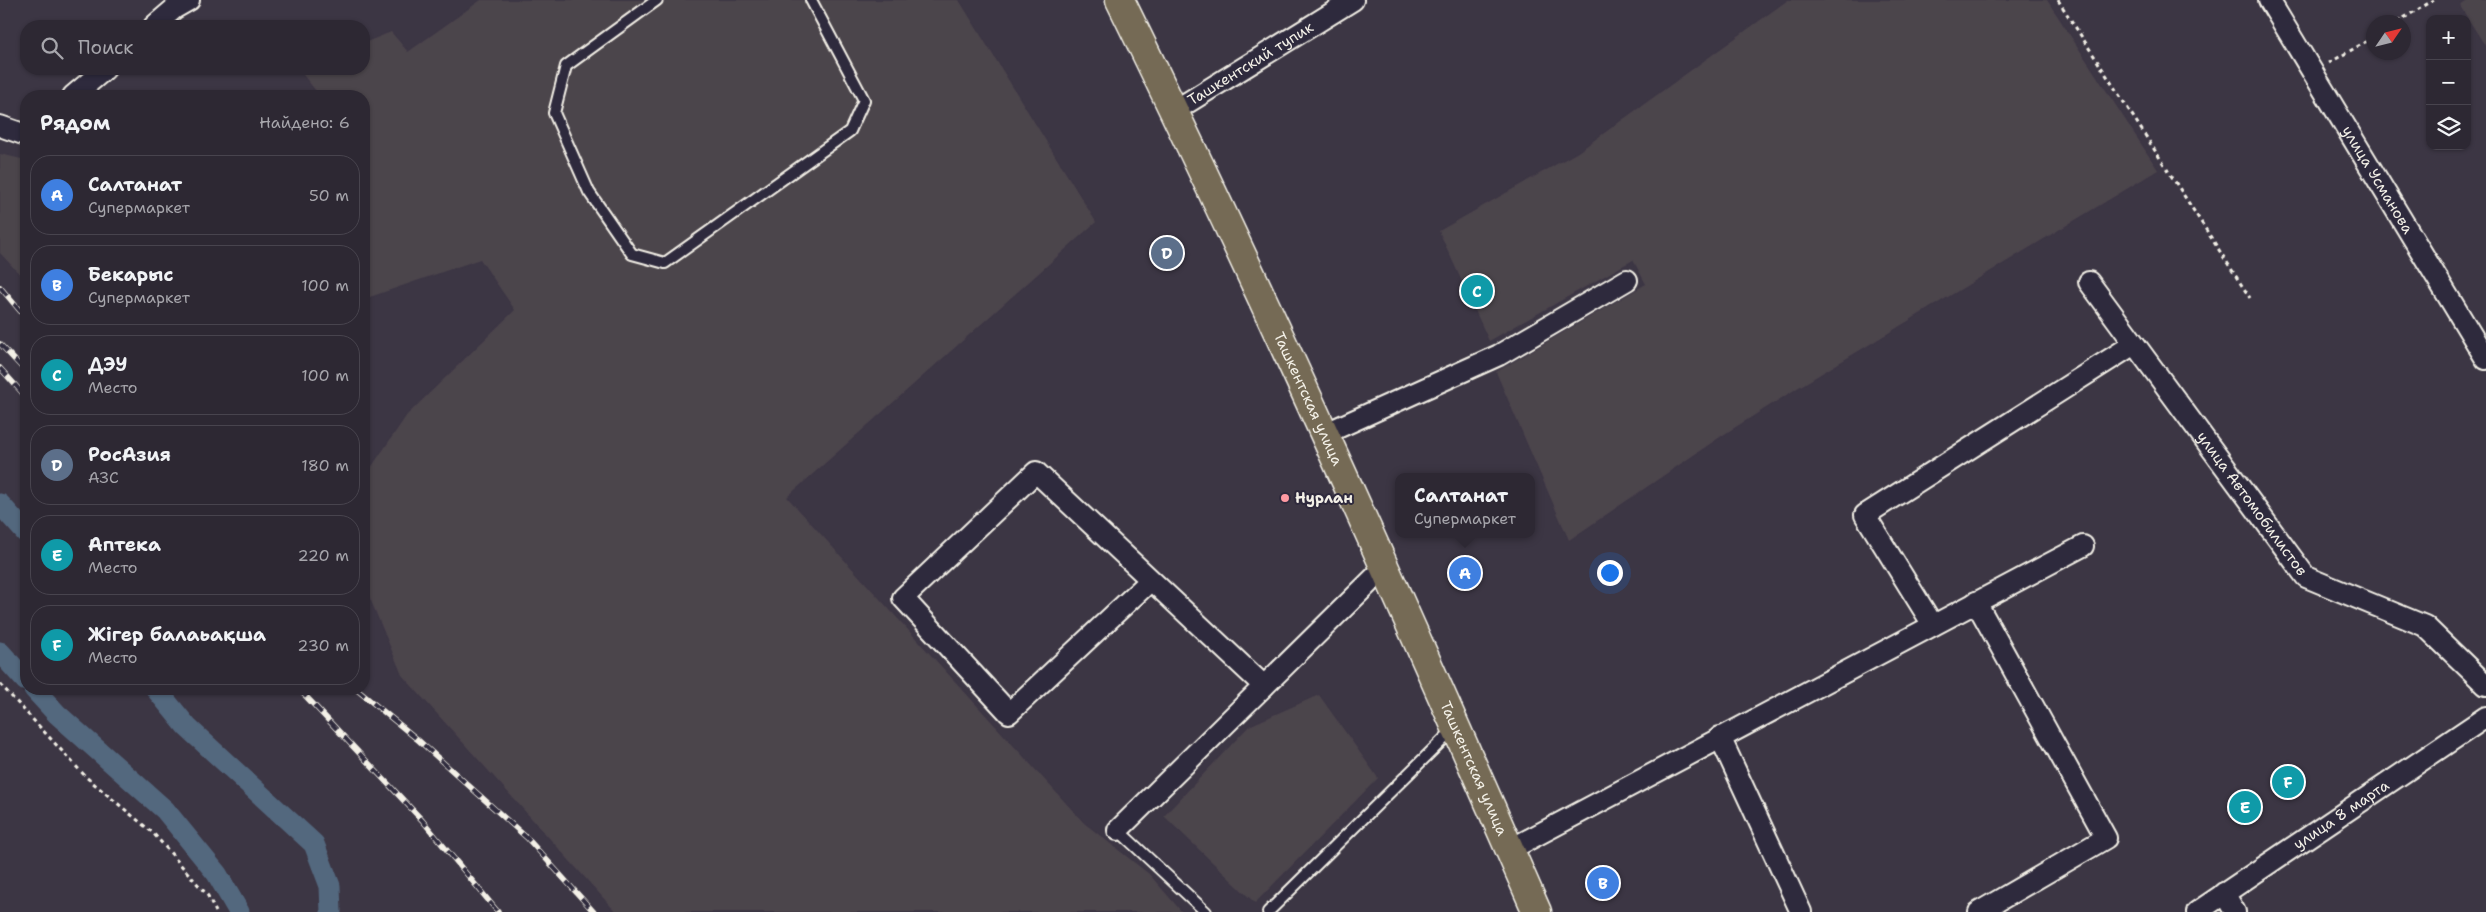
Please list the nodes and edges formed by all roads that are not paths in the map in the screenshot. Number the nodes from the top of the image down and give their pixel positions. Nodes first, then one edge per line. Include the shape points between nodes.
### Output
1 (188, 0) edge
2 (657, 0) edge
3 (812, 0) edge
4 (1120, 0) edge
5 (1353, 0) edge
6 (2269, 0) edge
7 (161, 20) edge
8 (98, 75) edge
9 (80, 90) edge
10 (1174, 111) junction
11 (0, 126) edge
12 (20, 133) edge
13 (1627, 280) dead end
14 (2089, 282) dead end
15 (2134, 344) junction
16 (2486, 359) edge
17 (1324, 434) junction
18 (2083, 546) dead end
19 (1384, 568) junction
20 (1151, 580) junction
21 (1976, 602) junction
22 (1933, 625) junction
23 (2486, 685) edge
24 (1264, 686) junction
25 (2486, 717) edge
26 (1455, 728) junction
27 (1720, 737) junction
28 (1118, 830) joint
29 (1510, 850) junction
30 (2224, 893) junction
31 (1206, 912) edge
32 (1268, 912) edge
33 (1537, 912) edge
34 (1801, 912) edge
35 (1979, 912) edge
36 (2197, 912) edge
37 (2235, 912) edge

1 - 7 street
2 - 3 lane via 566,66 554,113 589,192 632,254 665,263 850,131 864,100
4 - 10 main road, Ташкентская улица
5 - 10 street, Ташкентский тупик
6 - 16 street, улица Усманова
8 - 9 street
10 - 17 main road, Ташкентская улица
11 - 12 street
13 - 17 street via 1499,355
14 - 15 street, улица Автомобилистов
15 - 22 street via 1864,514
15 - 23 street, улица Автомобилистов via 2306,577 2425,626
17 - 19 main road, Ташкентская улица
18 - 21 street
19 - 24 street
19 - 26 main road, Ташкентская улица
20 - 20 street via 1036,472 903,598 1009,713
20 - 24 street
21 - 22 street
21 - 35 street via 2106,838
22 - 27 street
24 - 28 street
25 - 30 street, улица 8 марта
26 - 29 main road, Ташкентская улица
26 - 32 lane
27 - 29 street
27 - 34 street
28 - 31 lane
29 - 33 main road, Ташкентская улица
30 - 36 street, улица 8 марта
30 - 37 street

